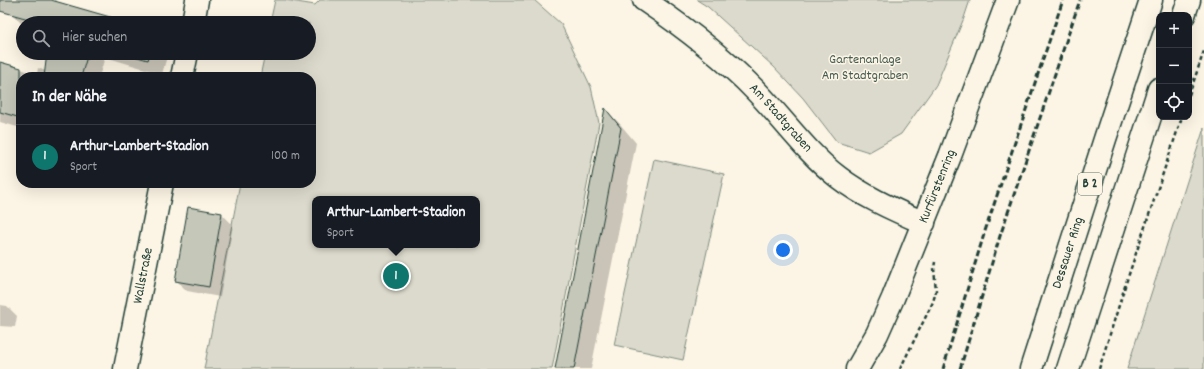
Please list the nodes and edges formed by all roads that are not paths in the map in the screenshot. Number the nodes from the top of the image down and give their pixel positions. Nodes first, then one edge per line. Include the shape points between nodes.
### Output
1 (197, 0) edge
2 (644, 0) edge
3 (1008, 0) edge
4 (1151, 0) edge
5 (1189, 0) edge
6 (1185, 12) edge
7 (194, 16) edge
8 (186, 60) edge
9 (183, 72) edge
10 (1156, 98) edge
11 (161, 188) edge
12 (924, 223) junction
13 (125, 369) edge
14 (857, 369) edge
15 (1031, 369) edge
16 (1068, 369) edge

1 - 7 street
2 - 12 street, Am Stadtgraben via 680,25 731,67 838,178 856,190
3 - 12 street, Kurfürstenring
4 - 15 street, Dessauer Ring / B 2
5 - 6 street
8 - 9 street
10 - 16 street
11 - 13 street, Wallstraße
12 - 14 street, Kurfürstenring via 877,334

